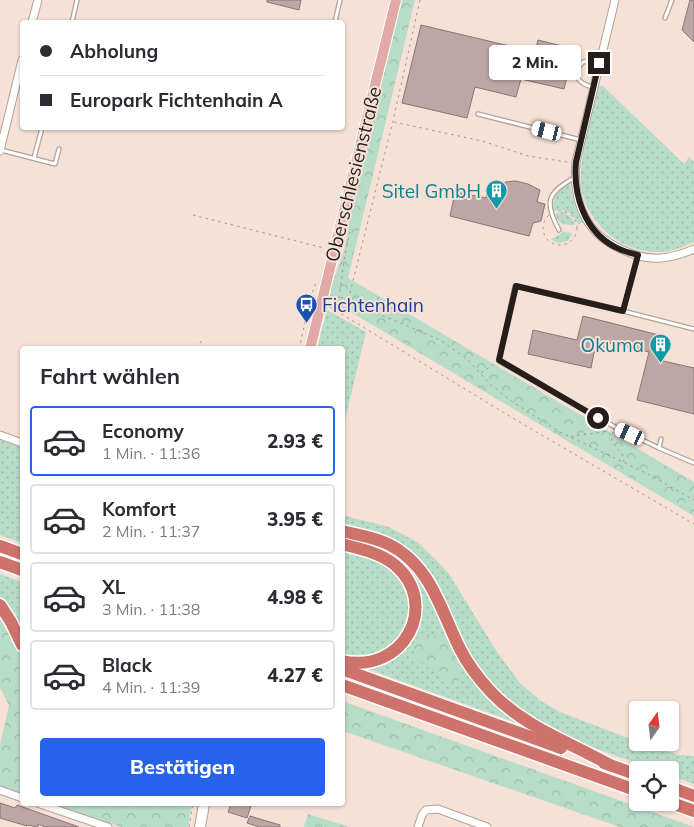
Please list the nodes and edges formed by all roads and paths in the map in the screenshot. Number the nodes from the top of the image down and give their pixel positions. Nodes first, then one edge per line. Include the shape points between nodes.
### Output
1 (38, 0) edge
2 (77, 0) edge
3 (340, 0) edge
4 (396, 0) edge
5 (420, 0) edge
6 (614, 0) edge
7 (672, 0) edge
8 (665, 18) dead end
9 (33, 20) edge
10 (72, 20) edge
11 (335, 20) edge
12 (599, 63) junction
13 (20, 68) edge
14 (594, 88) junction
15 (478, 114) dead end
16 (393, 121) junction
17 (41, 130) edge
18 (582, 140) junction
19 (59, 149) dead end
20 (0, 150) edge
21 (34, 158) junction
22 (576, 162) junction
23 (574, 177) junction
24 (193, 215) dead end
25 (559, 230) dead end
26 (350, 232) dead end
27 (325, 248) dead end
28 (694, 249) edge
29 (638, 255) junction
30 (349, 297) junction
31 (340, 298) junction
32 (623, 311) junction
33 (694, 329) edge
34 (202, 340) dead end
35 (199, 346) edge
36 (311, 346) edge
37 (499, 360) junction
38 (480, 373) junction
39 (615, 427) junction
40 (0, 436) edge
41 (571, 437) junction
42 (661, 439) dead end
43 (20, 442) edge
44 (659, 448) junction
45 (624, 462) junction
46 (694, 462) edge
47 (694, 500) edge
48 (694, 524) edge
49 (345, 532) edge
50 (345, 545) edge
51 (0, 546) edge
52 (20, 553) edge
53 (0, 562) edge
54 (20, 569) edge
55 (0, 605) edge
56 (20, 641) edge
57 (345, 662) edge
58 (345, 670) edge
59 (346, 687) edge
60 (610, 765) junction
61 (629, 772) edge
62 (629, 788) edge
63 (0, 790) edge
64 (679, 790) edge
65 (694, 796) edge
66 (20, 797) edge
67 (46, 806) edge
68 (193, 806) edge
69 (204, 806) edge
70 (679, 806) edge
71 (694, 812) edge
72 (108, 827) edge
73 (190, 827) edge
74 (200, 827) edge
75 (418, 827) edge
76 (487, 827) edge

1 - 9 street
2 - 10 lane
3 - 11 lane
4 - 36 main road, Oberschlesienstraße
5 - 16 path
6 - 12 street
7 - 8 lane
12 - 14 street
12 - 14 lane via 583,62 577,71 580,82
13 - 20 street
14 - 18 street
15 - 18 lane
16 - 22 path via 482,141 528,156
16 - 30 path
17 - 21 lane
18 - 22 street
19 - 21 lane via 55,164
20 - 21 lane
22 - 23 street
23 - 25 lane via 559,186 552,195 549,206
23 - 29 street via 579,203 590,225 615,247
24 - 27 path
26 - 31 path
28 - 29 street via 660,258
29 - 32 lane
30 - 31 path
30 - 38 path via 356,306 440,340 466,358
31 - 48 path via 332,307
32 - 33 lane
32 - 37 lane via 516,286
34 - 35 path
37 - 38 path
37 - 39 lane
38 - 41 path via 514,403
39 - 41 path
39 - 44 lane
39 - 45 path via 611,441 622,454
40 - 43 street
41 - 45 path
42 - 44 lane
44 - 46 lane
45 - 47 path
49 - 60 highway via 388,544 415,565 437,596 466,658 503,704 538,729
50 - 57 highway via 375,553 398,567 412,588 415,607 408,635 390,654 370,663
51 - 52 highway
53 - 54 highway
55 - 56 highway
58 - 60 highway
59 - 62 highway
60 - 61 highway
63 - 66 street
64 - 65 highway
67 - 72 street
68 - 73 path
69 - 74 main road
70 - 71 highway
75 - 76 street via 426,810 438,809

